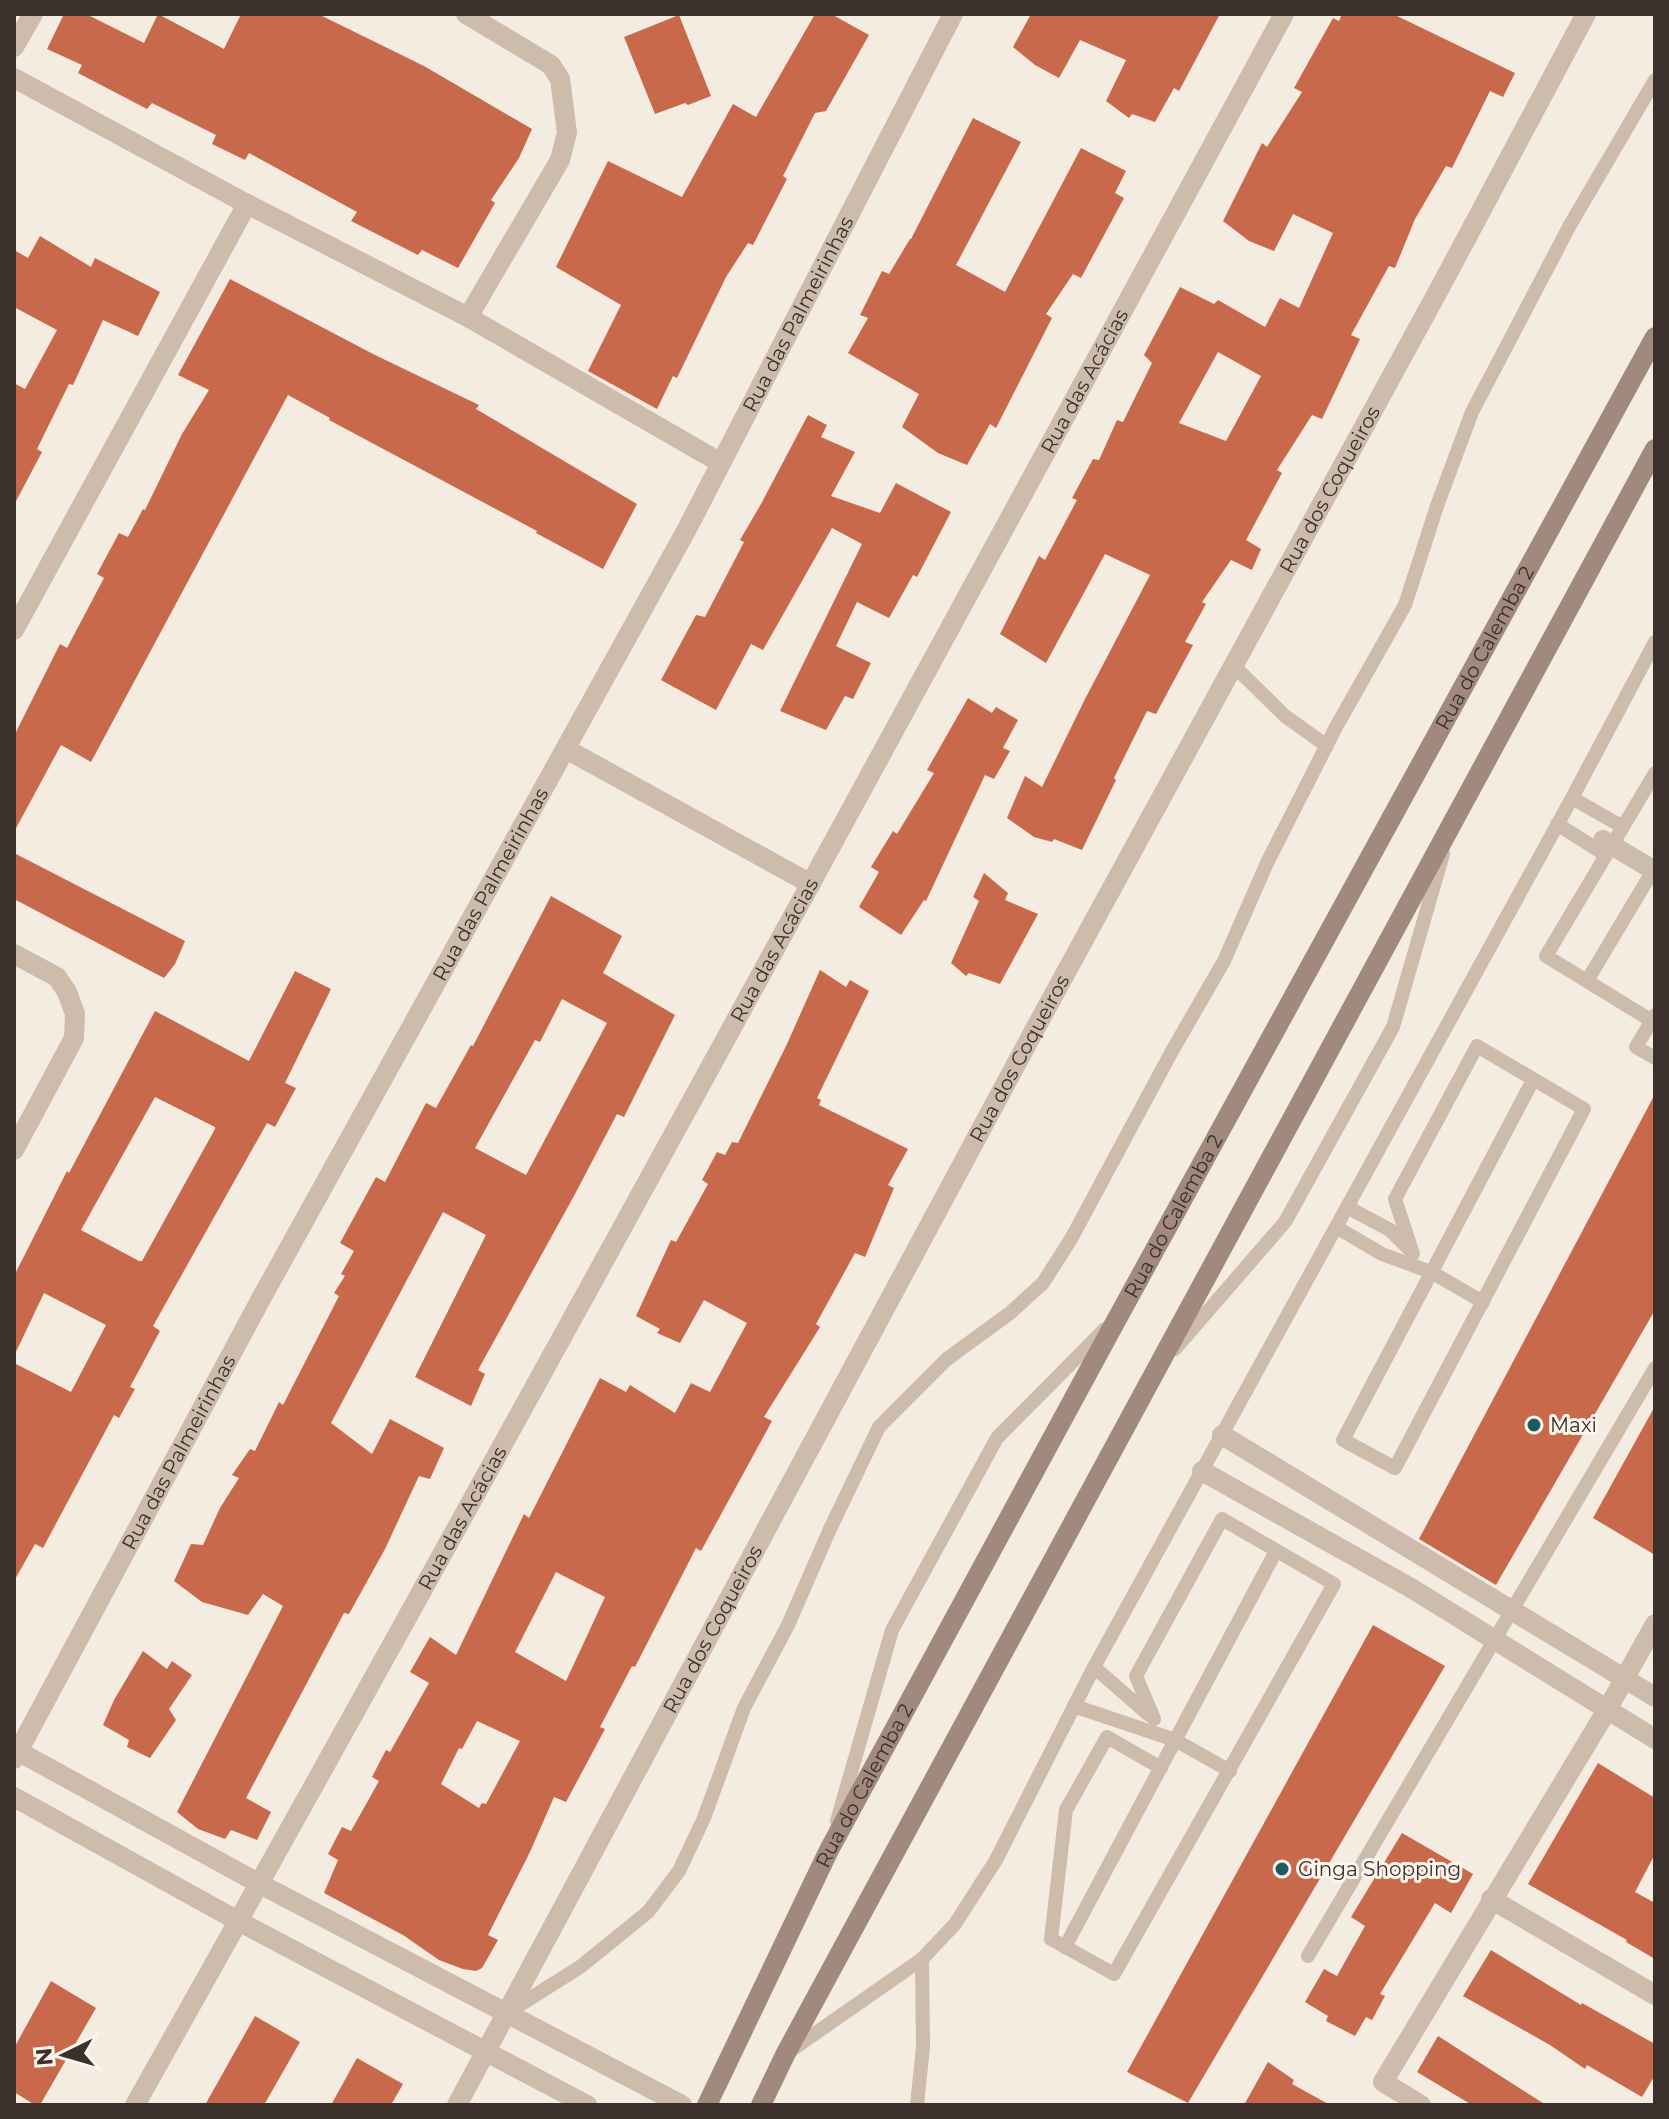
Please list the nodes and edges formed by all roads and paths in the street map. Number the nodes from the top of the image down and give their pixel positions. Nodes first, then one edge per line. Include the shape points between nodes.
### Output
1 (33, 14) edge
2 (466, 14) edge
3 (953, 14) edge
4 (1284, 14) edge
5 (1586, 14) edge
6 (14, 47) edge
7 (14, 78) edge
8 (1655, 80) edge
9 (247, 204) junction
10 (468, 317) junction
11 (1655, 337) edge
12 (1655, 449) edge
13 (721, 463) junction
14 (14, 630) edge
15 (1655, 642) edge
16 (1234, 666) junction
17 (1327, 746) junction
18 (566, 749) junction
19 (1655, 773) edge
20 (1572, 798) junction
21 (1557, 824) junction
22 (1623, 827) junction
23 (1450, 829) junction
24 (1607, 847) junction
25 (1654, 869) edge
26 (811, 884) junction
27 (14, 954) edge
28 (1587, 981) junction
29 (1653, 1018) edge
30 (1655, 1058) edge
31 (1533, 1080) junction
32 (14, 1150) edge
33 (1347, 1207) junction
34 (1336, 1227) junction
35 (1413, 1254) junction
36 (1431, 1272) junction
37 (1483, 1302) junction
38 (1119, 1314) junction
39 (1655, 1368) edge
40 (1153, 1373) junction
41 (1222, 1435) junction
42 (1202, 1471) junction
43 (1276, 1551) junction
44 (1512, 1610) junction
45 (1655, 1624) edge
46 (1494, 1640) junction
47 (1094, 1667) junction
48 (1625, 1678) junction
49 (1655, 1697) edge
50 (1074, 1706) junction
51 (1607, 1710) junction
52 (1154, 1719) junction
53 (1655, 1739) edge
54 (1175, 1740) junction
55 (15, 1753) edge
56 (1161, 1768) junction
57 (1230, 1771) junction
58 (14, 1797) edge
59 (829, 1850) junction
60 (260, 1884) junction
61 (1491, 1899) junction
62 (238, 1921) junction
63 (1065, 1947) junction
64 (1308, 1956) dead end
65 (922, 1959) junction
66 (1655, 1995) edge
67 (507, 2013) junction
68 (486, 2052) junction
69 (786, 2053) junction
70 (135, 2105) edge
71 (457, 2105) edge
72 (587, 2105) edge
73 (682, 2105) edge
74 (707, 2105) edge
75 (761, 2105) edge
76 (917, 2105) edge
77 (1421, 2105) edge

1 - 6 street
2 - 10 street via 551,65 560,79 567,133 560,160
3 - 13 street, Rua das Palmeirinhas
4 - 26 street, Rua das Acácias
5 - 16 street, Rua dos Coqueiros
7 - 9 street
8 - 17 lane via 1570,225 1472,412 1405,605
9 - 10 street
9 - 14 street
10 - 13 street
11 - 38 main road, Rua do Calemba 2
12 - 23 main road
13 - 18 street, Rua das Palmeirinhas
15 - 20 lane
16 - 17 lane via 1285,716
16 - 67 street, Rua dos Coqueiros
17 - 67 lane via 1224,961 1043,1283 947,1359 879,1427 744,1708 679,1871 648,1912 580,1967
18 - 26 street
18 - 55 street, Rua das Palmeirinhas
19 - 22 lane
20 - 21 lane
20 - 22 lane
21 - 24 lane
21 - 33 lane
22 - 24 lane
23 - 40 main road
23 - 40 lane via 1393,1027 1285,1222
24 - 25 street
24 - 28 lane via 1546,956
25 - 28 lane
26 - 60 street, Rua das Acácias
27 - 32 street via 57,977 75,1014 74,1038
28 - 29 lane
29 - 30 lane via 1636,1047
31 - 35 lane via 1477,1046 1395,1199
31 - 36 lane
31 - 37 lane via 1584,1109
33 - 34 lane
33 - 35 lane via 1390,1230
34 - 36 lane via 1382,1254
34 - 41 lane
35 - 36 lane
36 - 37 lane
36 - 37 lane via 1343,1440 1395,1468
38 - 59 main road, Rua do Calemba 2
38 - 59 lane via 997,1438 892,1630
39 - 44 lane
40 - 69 main road
41 - 42 lane
41 - 44 street
42 - 46 street
42 - 47 lane
43 - 52 lane via 1222,1519 1136,1676
43 - 54 lane
43 - 57 lane via 1334,1584
44 - 46 lane
44 - 48 street
45 - 48 street
46 - 51 street
46 - 64 lane
47 - 50 lane
47 - 52 lane
48 - 49 street
48 - 51 street
50 - 54 lane
50 - 65 lane via 996,1860 955,1924
51 - 53 street
51 - 61 street
52 - 54 lane
54 - 56 lane
54 - 57 lane
55 - 60 street
56 - 63 lane
56 - 63 lane via 1107,1737 1066,1810 1051,1939
57 - 63 lane via 1114,1974
58 - 62 street
59 - 74 main road, Rua do Calemba 2
60 - 62 street, Rua das Acácias
60 - 67 street
61 - 66 street
61 - 77 street via 1383,2082
62 - 68 street
62 - 70 street, Rua das Acácias
65 - 69 lane
65 - 76 lane via 923,2047
67 - 68 street, Rua dos Coqueiros
67 - 73 street
68 - 71 street, Rua dos Coqueiros
68 - 72 street
69 - 75 main road

